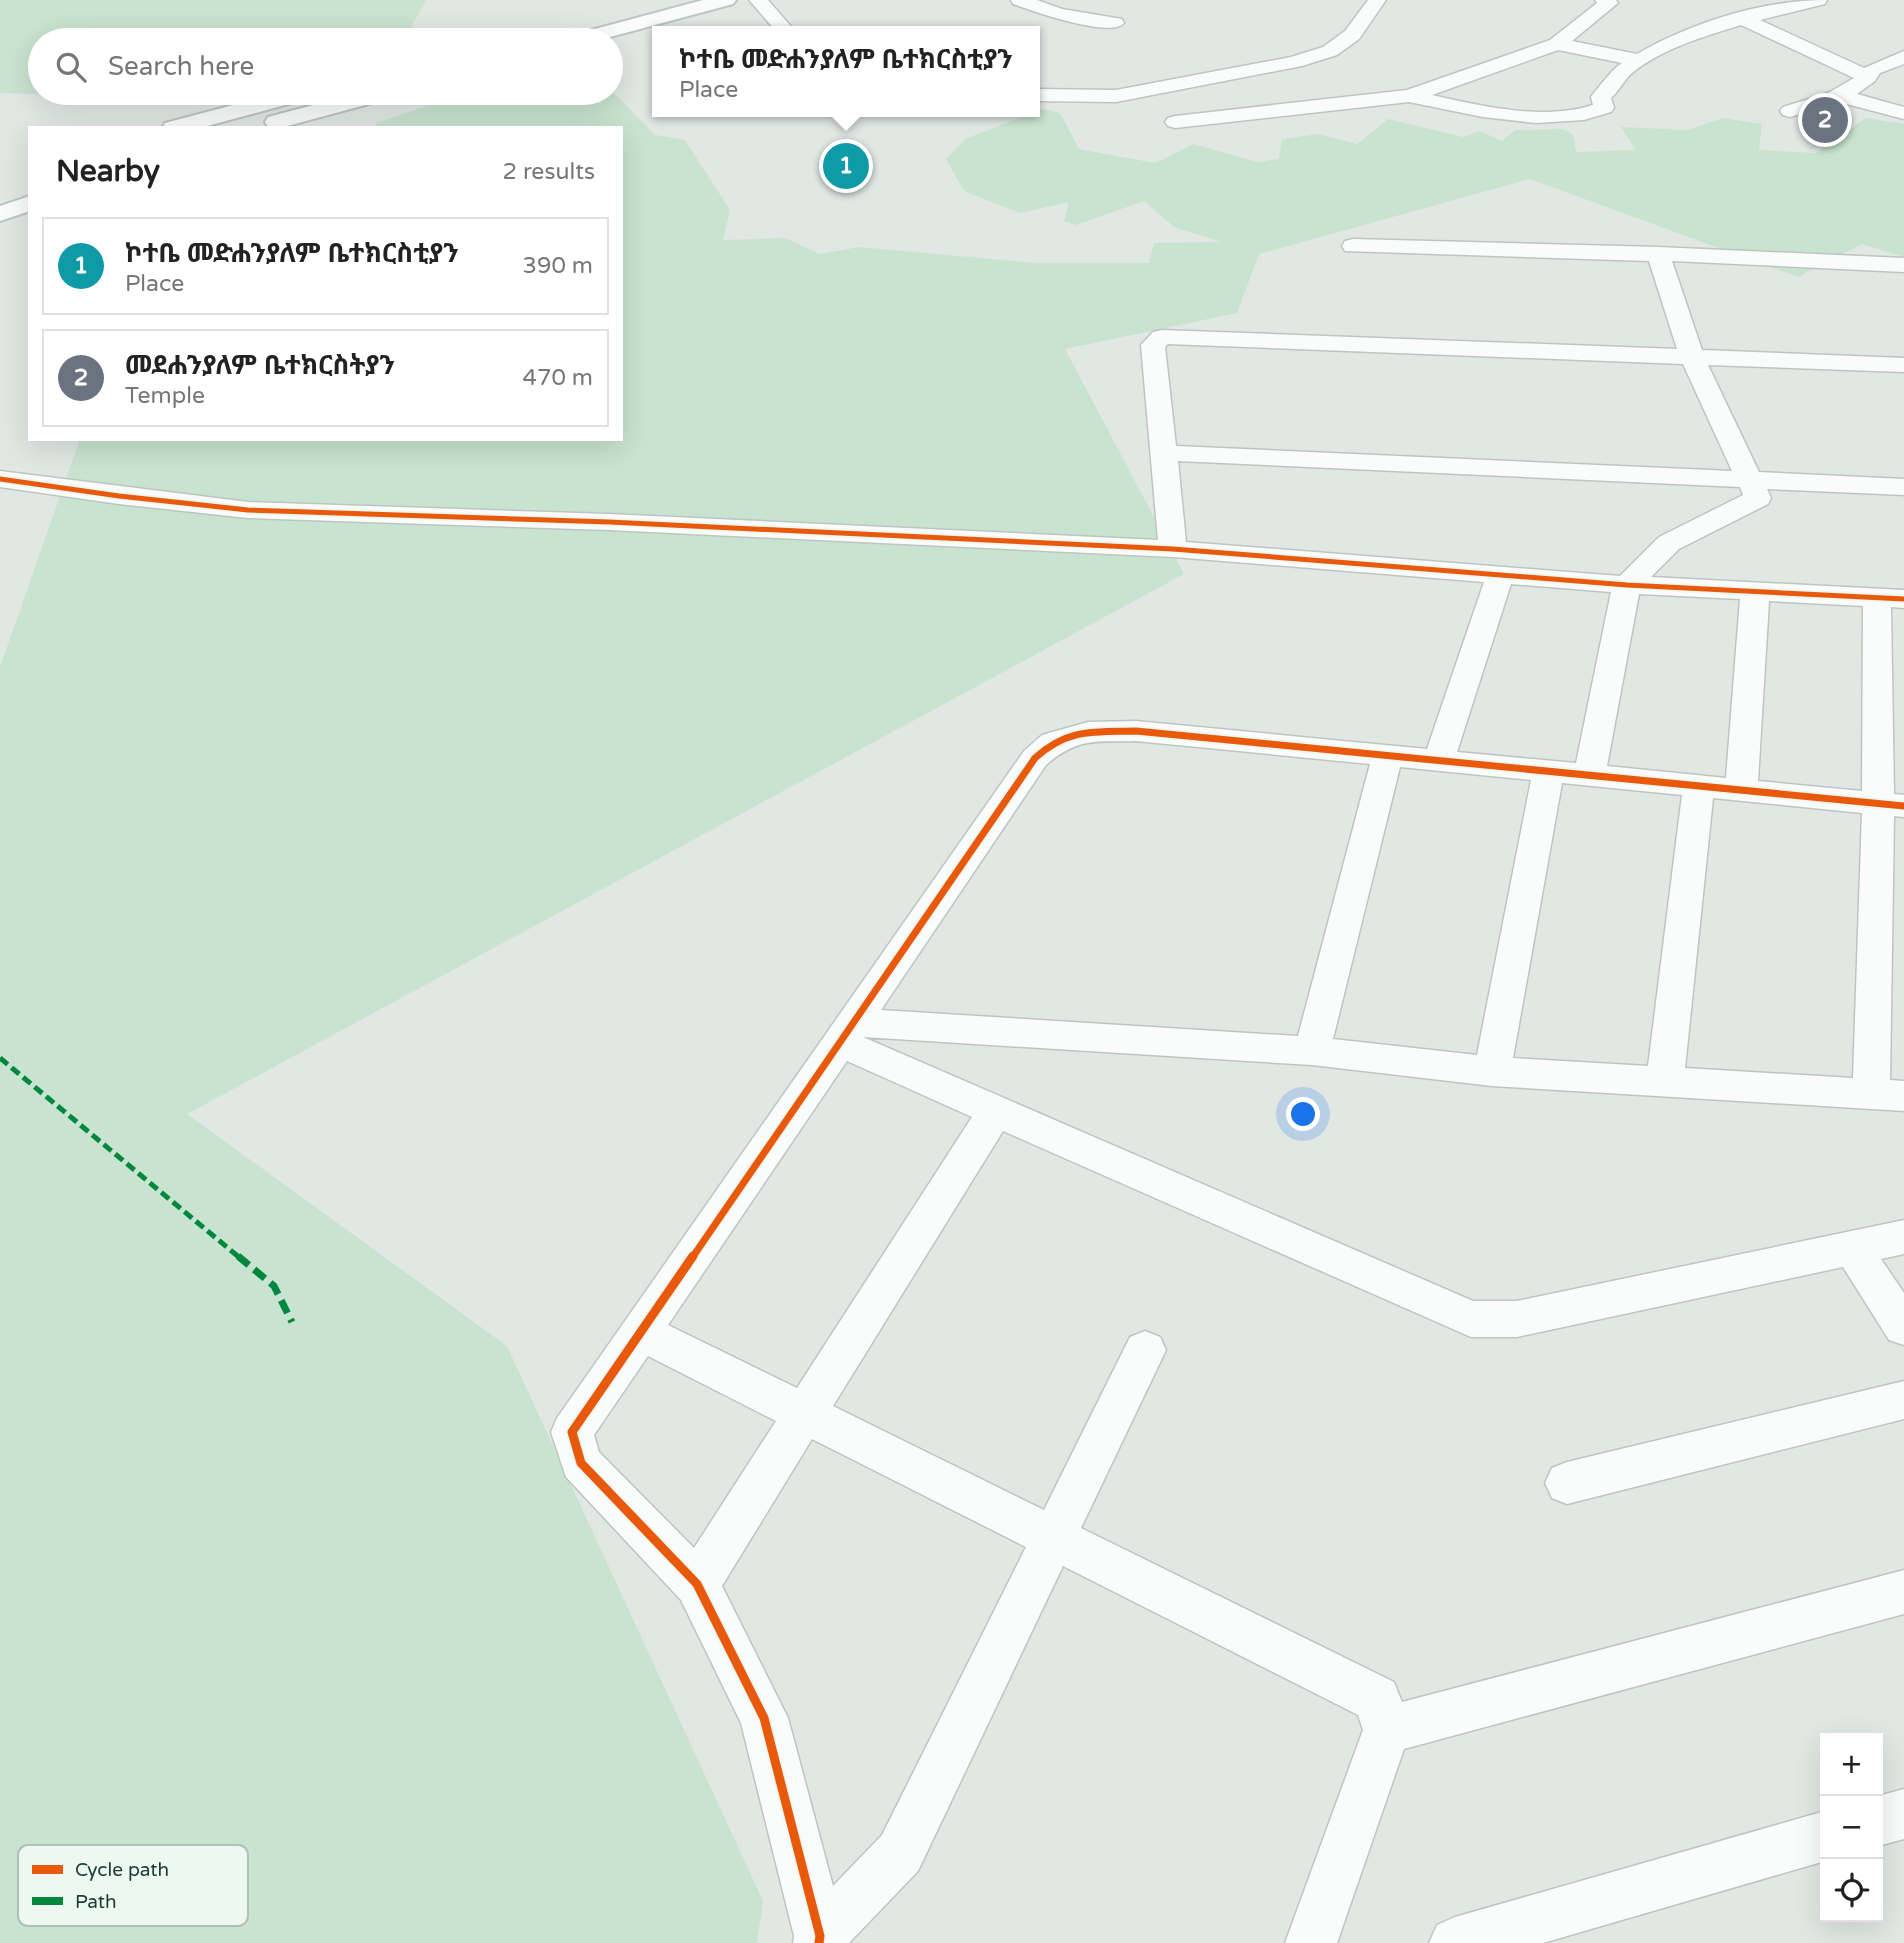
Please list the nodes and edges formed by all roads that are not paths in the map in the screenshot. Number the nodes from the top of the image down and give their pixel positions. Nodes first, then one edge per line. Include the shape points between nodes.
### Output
1 (691, 0) edge
2 (726, 0) edge
3 (758, 0) edge
4 (1020, 0) edge
5 (1377, 0) edge
6 (1604, 0) edge
7 (1818, 0) edge
8 (661, 13) junction
9 (1742, 19) junction
10 (1115, 23) dead end
11 (781, 26) edge
12 (607, 28) edge
13 (1557, 44) junction
14 (1904, 57) edge
15 (1637, 60) junction
16 (1868, 77) junction
17 (1040, 95) edge
18 (1836, 95) junction
19 (1410, 96) junction
20 (258, 105) edge
21 (340, 105) edge
22 (1790, 111) dead end
23 (1904, 113) edge
24 (1175, 122) dead end
25 (180, 126) edge
26 (264, 126) edge
27 (28, 204) edge
28 (1, 213) edge
29 (1353, 246) dead end
30 (1658, 254) junction
31 (1904, 265) edge
32 (1691, 355) junction
33 (1904, 365) edge
34 (1164, 453) junction
35 (0, 479) edge
36 (1750, 480) junction
37 (1904, 487) edge
38 (1174, 549) junction
39 (1500, 576) junction
40 (1627, 585) junction
41 (1755, 590) junction
42 (1891, 598) edge
43 (1388, 754) junction
44 (1439, 759) junction
45 (1549, 770) junction
46 (1590, 774) junction
47 (1699, 785) junction
48 (1741, 790) junction
49 (1891, 805) edge
50 (848, 1032) junction
51 (1312, 1051) junction
52 (1492, 1071) junction
53 (1665, 1079) junction
54 (1888, 1095) edge
55 (996, 1110) junction
56 (1904, 1237) edge
57 (1852, 1248) junction
58 (1904, 1326) edge
59 (643, 1332) junction
60 (1145, 1350) dead end
61 (1904, 1400) edge
62 (805, 1413) junction
63 (1567, 1483) dead end
64 (1053, 1537) junction
65 (697, 1584) junction
66 (1904, 1592) edge
67 (1387, 1730) junction
68 (1904, 1814) edge
69 (1883, 1820) edge
70 (1820, 1837) edge
71 (819, 1939) edge
72 (1311, 1943) edge
73 (1455, 1943) edge

1 - 8 main road
2 - 8 main road
3 - 11 street
4 - 10 street via 1058,14
5 - 17 street via 1352,36 1330,51 1295,62 1116,96
6 - 13 street via 1609,3
7 - 9 street
8 - 12 main road
9 - 15 street via 1675,40
9 - 16 street
13 - 15 street
13 - 19 street
14 - 16 street via 1873,69
15 - 19 street via 1601,97 1604,108 1581,117 1530,116
16 - 18 street
18 - 22 street
18 - 23 street
19 - 24 street
20 - 25 main road
21 - 26 main road
27 - 28 main road
29 - 30 street
30 - 31 street
30 - 32 street
32 - 33 street
32 - 34 street via 1162,337 1153,345
32 - 36 street
34 - 36 street
34 - 38 street
35 - 38 street via 248,510
36 - 37 street
36 - 40 street via 1758,498 1669,543
38 - 39 street
39 - 40 street
39 - 44 street
40 - 41 street
40 - 46 street
41 - 42 street
41 - 48 street
42 - 49 street
43 - 44 street
43 - 50 street via 1136,731 1088,732 1053,742 1035,758
43 - 51 street
44 - 45 street
45 - 46 street
45 - 52 street
46 - 47 street
47 - 48 street
47 - 53 street
48 - 49 street
49 - 54 street
50 - 51 street
50 - 55 street
50 - 59 street
51 - 52 street
52 - 53 street
53 - 54 street
55 - 57 street via 1471,1319 1517,1319
55 - 62 street
56 - 57 street
57 - 58 street
59 - 62 street
59 - 65 street via 572,1432 581,1463
60 - 64 street
61 - 63 street
62 - 64 street
62 - 65 street
64 - 67 street via 1377,1699
64 - 71 street via 900,1853
65 - 71 street via 765,1718
66 - 67 street
67 - 72 street
68 - 69 street
70 - 73 street

